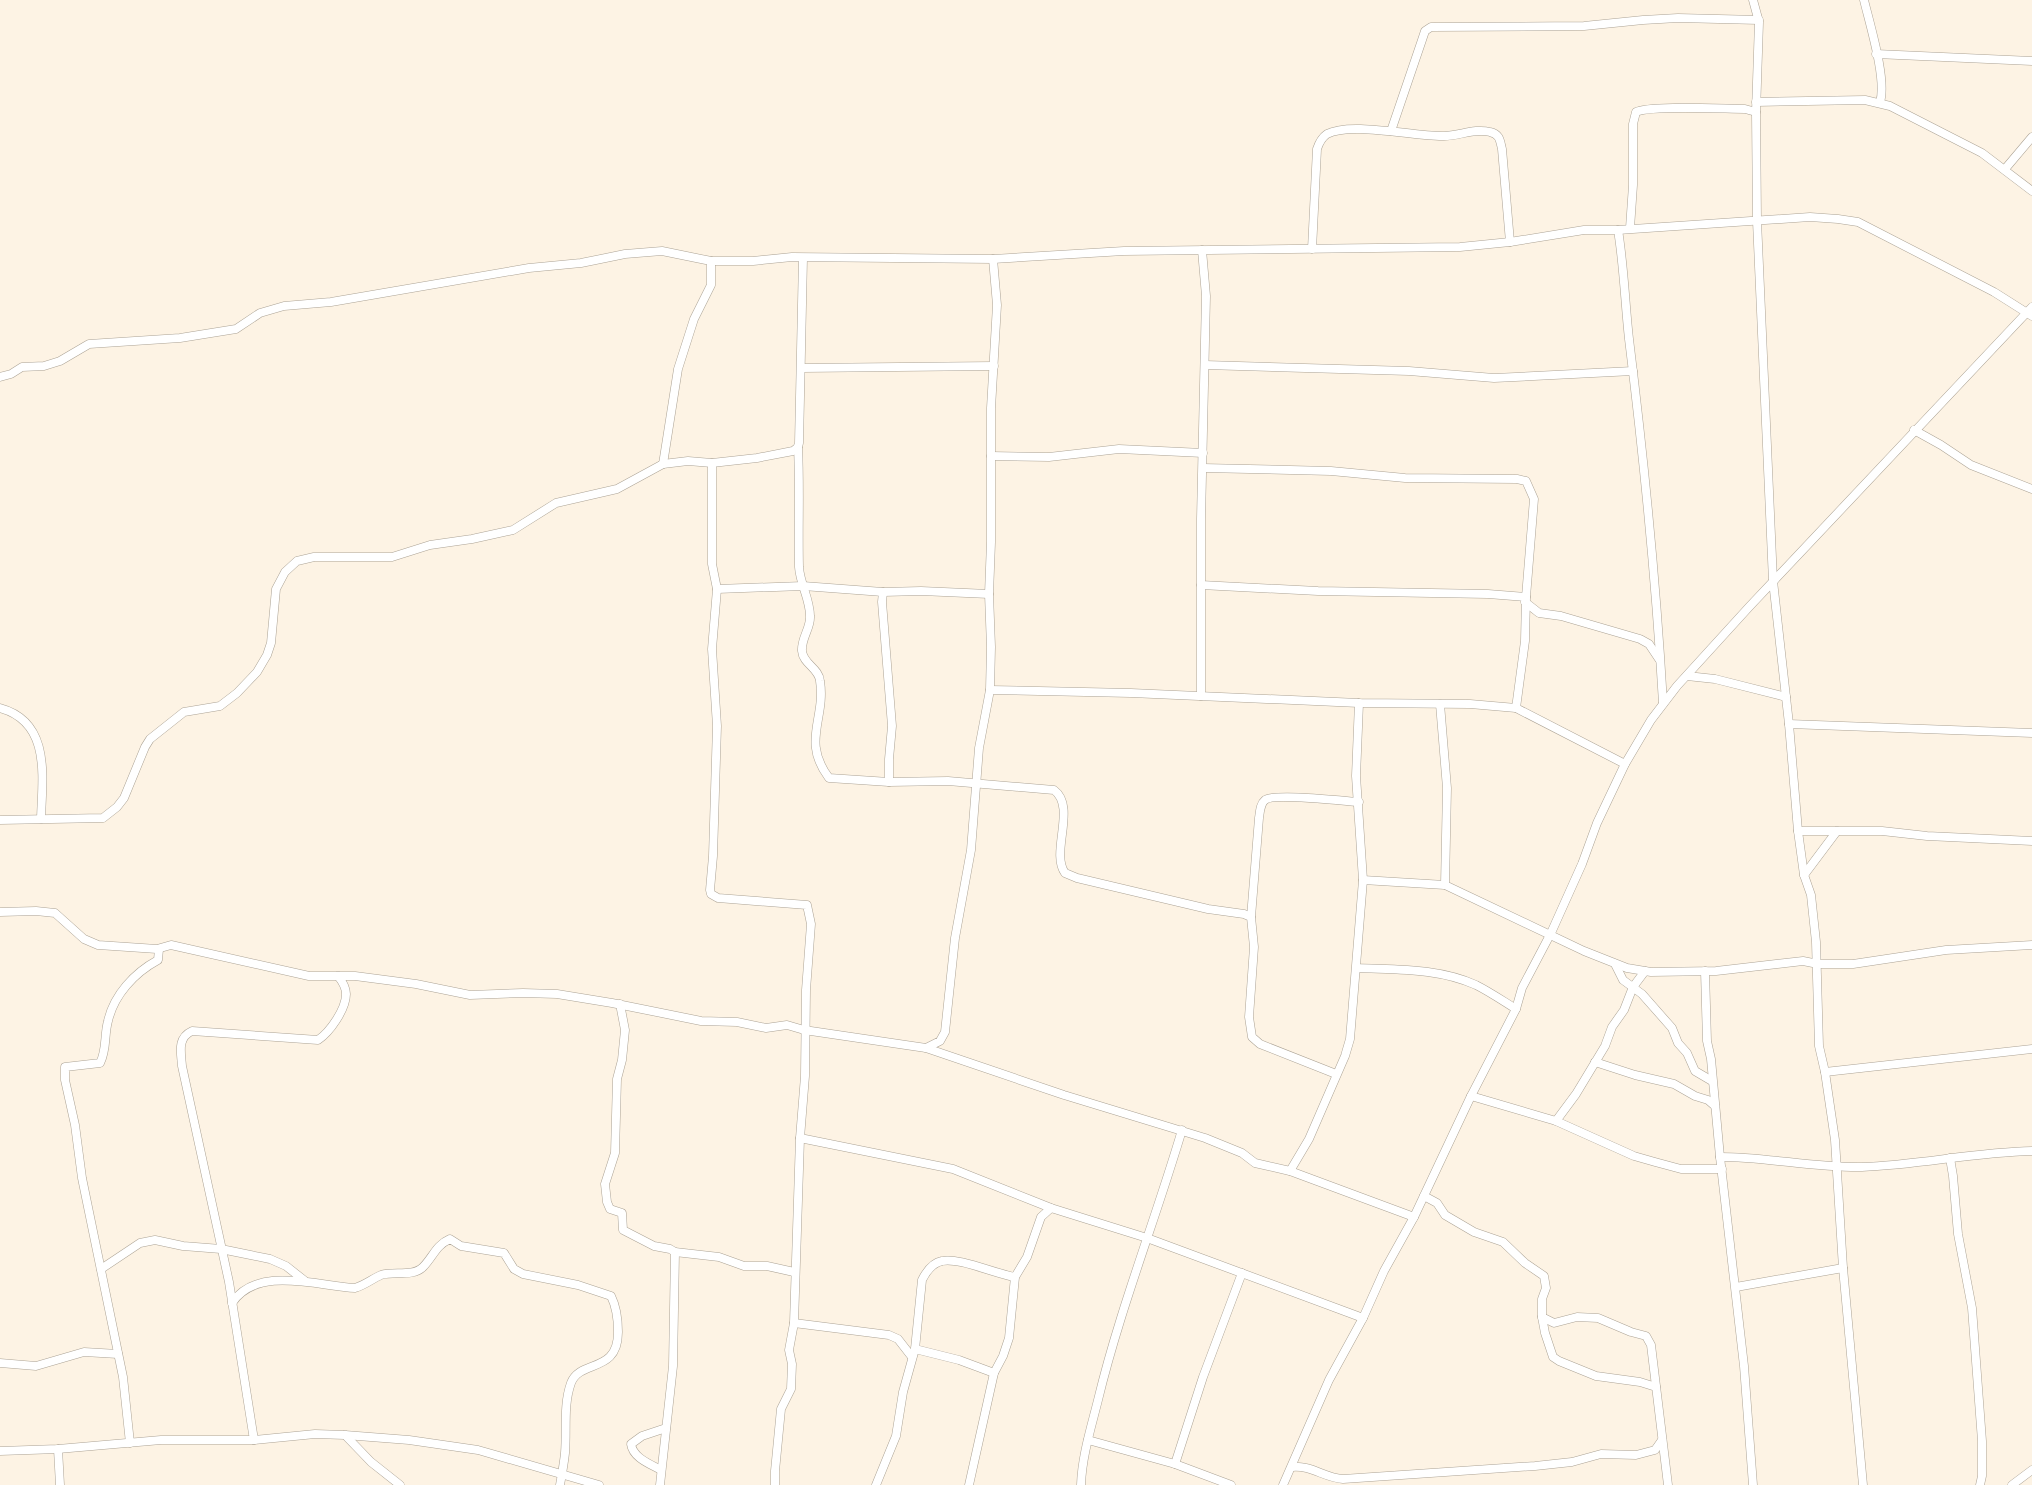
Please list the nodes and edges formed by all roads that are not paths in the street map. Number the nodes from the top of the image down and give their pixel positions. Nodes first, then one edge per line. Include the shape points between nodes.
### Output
1 (1753, 0) edge
2 (1864, 0) edge
3 (1759, 20) junction
4 (1876, 54) junction
5 (2032, 61) edge
6 (1756, 102) junction
7 (1880, 102) junction
8 (1756, 112) junction
9 (1391, 131) junction
10 (2032, 137) edge
11 (2005, 170) junction
12 (2032, 190) edge
13 (1757, 221) junction
14 (1630, 228) junction
15 (1618, 230) junction
16 (1510, 242) junction
17 (1312, 249) junction
18 (1203, 250) junction
19 (803, 258) junction
20 (993, 259) junction
21 (711, 261) junction
22 (2030, 312) edge
23 (1205, 365) junction
24 (994, 366) junction
25 (802, 368) junction
26 (1633, 371) junction
27 (0, 377) edge
28 (1914, 430) junction
29 (798, 447) junction
30 (1203, 453) junction
31 (991, 456) junction
32 (712, 463) junction
33 (663, 464) junction
34 (1203, 468) junction
35 (2032, 489) edge
36 (1773, 581) junction
37 (1201, 585) junction
38 (804, 586) junction
39 (717, 589) junction
40 (883, 592) junction
41 (989, 594) junction
42 (1526, 599) junction
43 (1660, 660) junction
44 (1687, 676) junction
45 (990, 690) junction
46 (1201, 696) junction
47 (1786, 697) junction
48 (1359, 703) junction
49 (1663, 703) junction
50 (1440, 704) junction
51 (0, 708) edge
52 (1516, 708) junction
53 (1789, 724) junction
54 (2032, 733) edge
55 (1625, 764) junction
56 (889, 782) junction
57 (976, 783) junction
58 (1359, 802) junction
59 (41, 819) junction
60 (0, 820) edge
61 (1798, 831) junction
62 (1837, 831) junction
63 (2032, 841) edge
64 (1804, 875) junction
65 (1364, 880) junction
66 (1445, 885) junction
67 (0, 912) edge
68 (1251, 917) junction
69 (1550, 936) junction
70 (2032, 945) edge
71 (159, 949) junction
72 (1615, 964) junction
73 (1818, 964) junction
74 (1357, 968) junction
75 (1645, 971) junction
76 (1705, 971) junction
77 (338, 976) junction
78 (1633, 987) junction
79 (620, 1004) junction
80 (1516, 1009) junction
81 (804, 1030) junction
82 (926, 1048) junction
83 (2032, 1049) edge
84 (1595, 1062) junction
85 (1825, 1072) junction
86 (1336, 1074) junction
87 (1712, 1081) junction
88 (1471, 1096) junction
89 (1715, 1106) junction
90 (1556, 1121) junction
91 (1182, 1130) junction
92 (800, 1138) junction
93 (2032, 1151) edge
94 (1720, 1157) junction
95 (1950, 1158) junction
96 (1837, 1167) junction
97 (1722, 1169) junction
98 (1290, 1171) junction
99 (1424, 1196) junction
100 (1051, 1208) junction
101 (1414, 1217) junction
102 (1147, 1238) junction
103 (221, 1249) junction
104 (675, 1252) junction
105 (1843, 1268) junction
106 (102, 1269) junction
107 (794, 1272) junction
108 (1242, 1273) junction
109 (1015, 1278) junction
110 (304, 1281) junction
111 (1736, 1287) junction
112 (232, 1303) junction
113 (1542, 1317) junction
114 (1363, 1318) junction
115 (794, 1323) junction
116 (916, 1334) junction
117 (898, 1339) junction
118 (914, 1353) junction
119 (118, 1354) junction
120 (0, 1362) edge
121 (994, 1373) junction
122 (1656, 1387) junction
123 (666, 1428) junction
124 (345, 1435) junction
125 (254, 1440) junction
126 (1088, 1440) junction
127 (1662, 1440) junction
128 (130, 1443) junction
129 (58, 1449) junction
130 (0, 1451) edge
131 (1175, 1464) junction
132 (1292, 1467) junction
133 (661, 1470) junction
134 (2032, 1470) edge
135 (562, 1476) junction
136 (60, 1485) edge
137 (400, 1485) edge
138 (560, 1485) edge
139 (599, 1485) edge
140 (660, 1485) edge
141 (775, 1485) edge
142 (876, 1485) edge
143 (969, 1485) edge
144 (1081, 1485) edge
145 (1231, 1485) edge
146 (1283, 1485) edge
147 (1668, 1485) edge
148 (1753, 1485) edge
149 (1863, 1485) edge
150 (1980, 1485) edge
151 (2012, 1485) edge

1 - 3 street
2 - 4 street
3 - 6 street
3 - 9 street via 1678,18 1584,26 1431,27 1425,32
4 - 5 street
4 - 7 street
6 - 7 street
6 - 8 street
7 - 11 street via 1982,153
8 - 13 street
8 - 14 street via 1660,108 1636,112
9 - 16 street via 1440,136 1489,131 1497,134 1502,149
9 - 17 street via 1340,130 1319,143
10 - 11 street
11 - 12 street
13 - 14 street
13 - 22 street via 1810,217 1858,222
13 - 36 street
14 - 15 street
15 - 16 street via 1584,230
15 - 26 street
16 - 17 street via 1460,247
17 - 18 street
18 - 20 street
18 - 23 street
19 - 20 street
19 - 21 street
19 - 25 street
20 - 24 street via 997,306
21 - 27 street via 662,251 625,254 331,302 284,306 260,313 236,329 180,338 89,344 60,362 22,367
21 - 33 street via 711,285 694,319 678,369
22 - 28 street
23 - 26 street via 1409,371 1494,378
23 - 30 street
24 - 25 street
24 - 31 street
25 - 29 street
26 - 43 street
28 - 35 street via 1971,465
28 - 36 street
29 - 32 street via 788,453
29 - 38 street via 799,570
30 - 31 street via 1119,449 1049,457
30 - 34 street
31 - 41 street
32 - 33 street
32 - 39 street via 712,564
33 - 59 street via 606,494 556,503 513,530 430,545 392,557 314,557 297,561 276,589 267,655 237,693 220,706 184,712 150,739 124,798 110,814 103,818
34 - 37 street
34 - 42 street via 1526,481 1534,499
36 - 44 street
36 - 47 street
37 - 42 street via 1450,592
37 - 46 street
38 - 39 street
38 - 40 street
38 - 56 street via 810,621 801,648 803,658 820,681 816,756 829,778
39 - 81 street via 712,649 717,765 710,890 718,898 808,907 811,924
40 - 41 street
40 - 56 street via 892,726
41 - 45 street
42 - 43 street via 1539,613 1640,639 1649,644
42 - 52 street
43 - 49 street
44 - 47 street
44 - 49 street
45 - 46 street
45 - 57 street
46 - 48 street
47 - 53 street
48 - 50 street
48 - 58 street
49 - 55 street
50 - 52 street
50 - 66 street via 1447,788
51 - 59 street via 31,728 40,748
52 - 55 street
53 - 54 street
53 - 61 street
55 - 69 street
56 - 57 street
57 - 68 street via 1058,792 1063,807 1060,864 1069,876
57 - 82 street via 971,850 955,938 945,1032 940,1041
58 - 65 street
58 - 68 street via 1271,797 1265,800 1259,818
59 - 60 street
61 - 62 street
61 - 64 street
62 - 63 street
62 - 64 street
64 - 73 street via 1811,895
65 - 66 street
65 - 74 street
66 - 69 street
67 - 71 street via 49,911 61,916 89,942
68 - 86 street via 1251,1037
69 - 72 street
69 - 80 street via 1522,988
70 - 73 street via 1946,950 1852,964
71 - 77 street via 171,945 302,975
71 - 106 street via 158,960 135,975 121,993 108,1020 100,1063 65,1067 82,1178
72 - 75 street
72 - 78 street via 1623,980
73 - 76 street via 1795,962
73 - 85 street via 1819,1046
74 - 80 street via 1442,974 1477,986
74 - 86 street via 1350,1039
75 - 76 street
75 - 78 street
76 - 87 street
77 - 79 street via 416,984 470,995 557,994
77 - 103 street via 345,988 345,1000 339,1015 318,1040 192,1031 184,1036 182,1066
78 - 84 street
78 - 87 street via 1672,1028 1695,1071
79 - 81 street via 701,1021 766,1028 787,1025
79 - 104 street via 625,1030 618,1079 615,1153 605,1184 608,1207 624,1216 623,1230
80 - 88 street
81 - 82 street
81 - 92 street
82 - 91 street
83 - 85 street
84 - 89 street via 1674,1084
84 - 90 street
85 - 96 street
86 - 98 street via 1309,1139
87 - 89 street
88 - 90 street
88 - 99 street
89 - 94 street
90 - 97 street via 1634,1156 1681,1169
91 - 98 street via 1242,1153 1255,1163
91 - 102 street
92 - 100 street via 953,1169
92 - 107 street
93 - 95 street
94 - 96 street
94 - 97 street
95 - 96 street
95 - 150 street via 1958,1234 1972,1308 1982,1441
96 - 105 street
97 - 111 street
98 - 101 street
99 - 101 street
99 - 113 street via 1437,1203 1445,1215 1474,1232 1503,1242 1542,1273 1546,1288
100 - 102 street
100 - 109 street via 1041,1217
101 - 114 street
102 - 108 street
102 - 126 street via 1110,1351
103 - 106 street via 147,1240
103 - 110 street via 278,1262
103 - 112 street
104 - 107 street
104 - 123 street via 673,1366
105 - 111 street
105 - 149 street
106 - 119 street
107 - 115 street
108 - 114 street
108 - 131 street
109 - 116 street via 941,1260 930,1267 922,1280
109 - 121 street via 1009,1338
110 - 112 street via 249,1286
110 - 135 street via 355,1288 381,1275 415,1271 450,1239 461,1246 504,1253 514,1269 523,1274 611,1296 616,1305 618,1340 612,1356 571,1381
111 - 148 street
112 - 125 street
113 - 122 street via 1551,1352 1559,1361 1596,1376
113 - 122 street via 1554,1323 1589,1317 1646,1336 1651,1345
114 - 132 street via 1329,1380
115 - 117 street via 874,1332
115 - 141 street via 789,1350 791,1389 781,1409
116 - 117 street
116 - 118 street
117 - 118 street
118 - 121 street via 943,1356
118 - 142 street via 896,1436
119 - 120 street via 84,1352 36,1366
119 - 128 street
121 - 143 street
122 - 127 street
123 - 133 street
123 - 133 street via 631,1444 639,1457
124 - 125 street
124 - 135 street via 478,1450
124 - 137 street via 370,1462
125 - 128 street
126 - 131 street
126 - 144 street
127 - 132 street via 1655,1450 1636,1455 1601,1454 1572,1462 1469,1472 1343,1479 1303,1466
127 - 147 street
128 - 129 street
129 - 130 street
129 - 136 street
131 - 145 street
132 - 146 street
133 - 140 street
134 - 151 street
135 - 138 street
135 - 139 street

